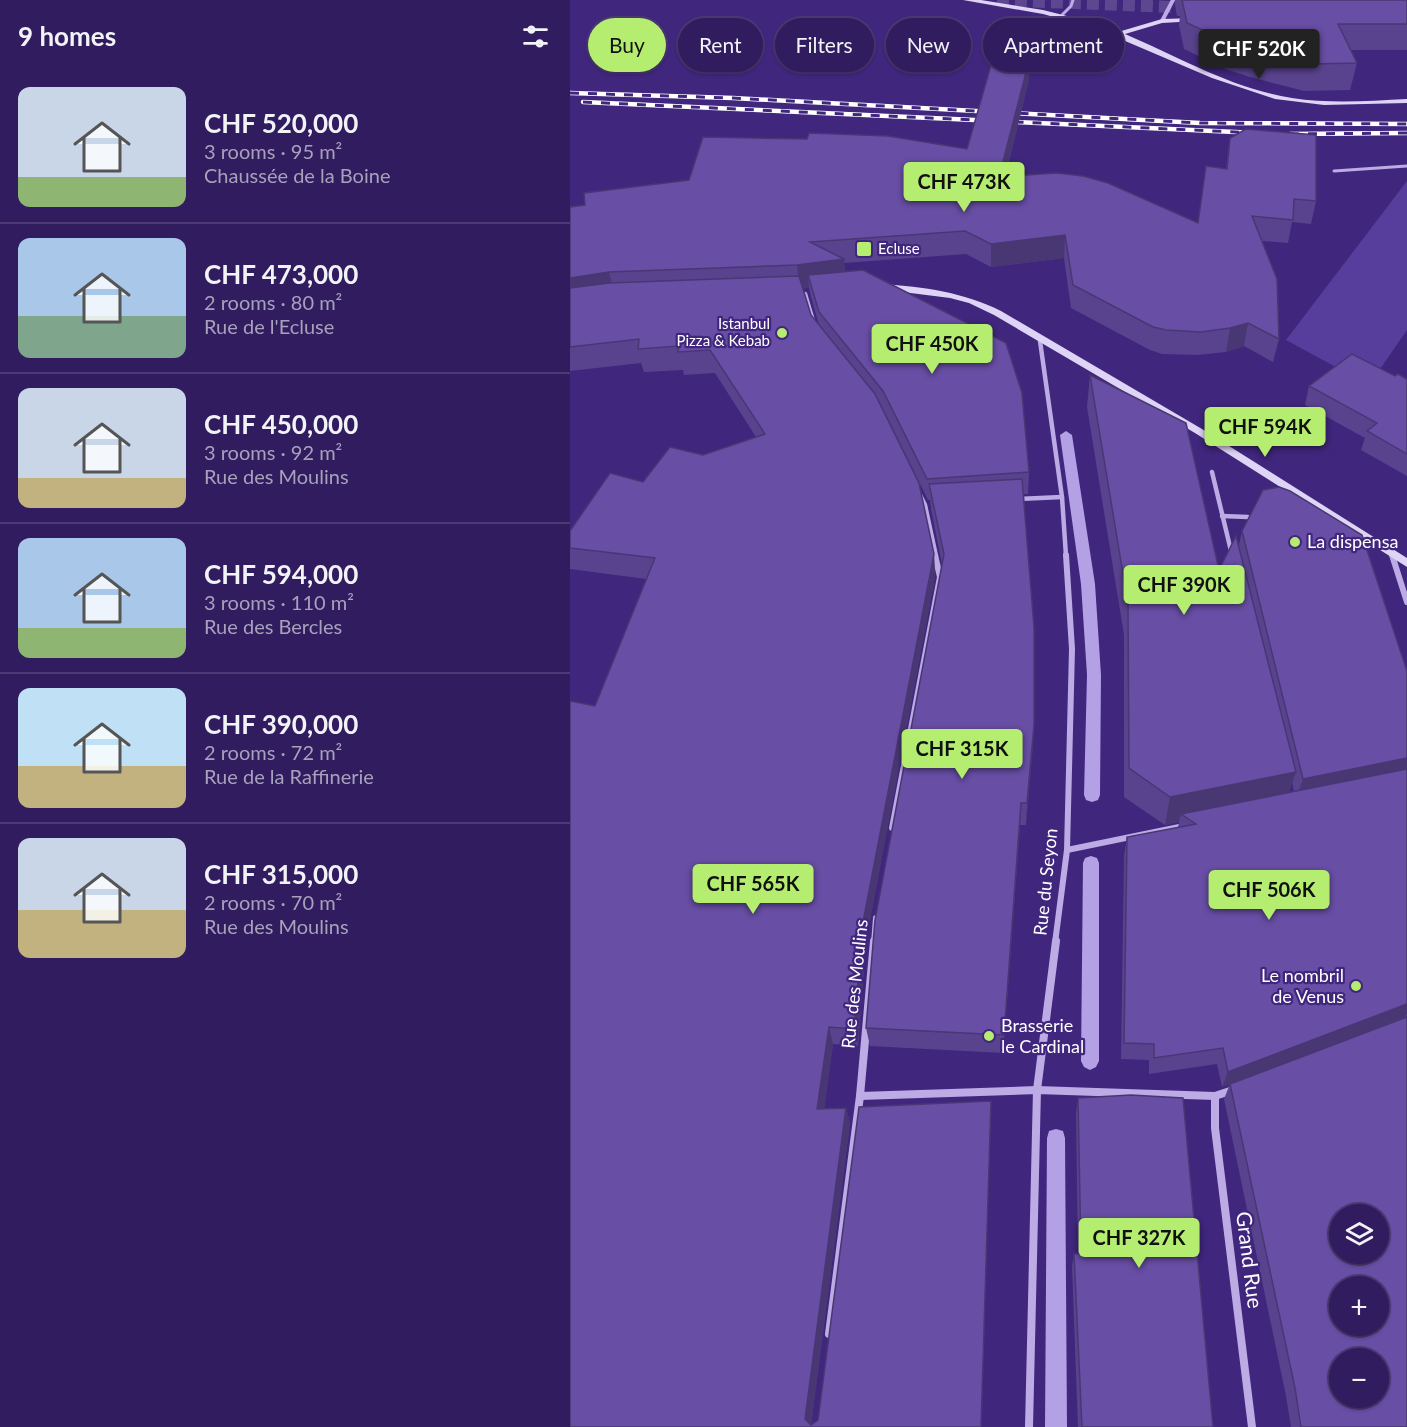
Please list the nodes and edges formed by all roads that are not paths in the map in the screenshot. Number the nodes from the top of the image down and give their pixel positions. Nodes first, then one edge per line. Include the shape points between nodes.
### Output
1 (966, 0) edge
2 (1073, 0) edge
3 (1173, 0) edge
4 (1061, 15) junction
5 (1070, 18) edge
6 (1200, 20) edge
7 (1162, 21) junction
8 (1124, 31) edge
9 (1124, 37) edge
10 (1407, 101) edge
11 (1407, 166) edge
12 (1334, 171) dead end
13 (867, 287) edge
14 (805, 293) edge
15 (814, 325) edge
16 (1040, 341) junction
17 (1212, 472) dead end
18 (915, 485) edge
19 (1062, 497) junction
20 (1008, 500) edge
21 (937, 504) edge
22 (925, 505) junction
23 (1222, 516) junction
24 (1248, 516) edge
25 (1392, 553) junction
26 (1233, 562) edge
27 (1407, 563) edge
28 (1407, 602) edge
29 (1191, 824) edge
30 (891, 834) edge
31 (1067, 850) junction
32 (877, 913) edge
33 (1236, 1088) edge
34 (1037, 1090) junction
35 (860, 1096) junction
36 (1215, 1096) junction
37 (828, 1344) edge
38 (1029, 1427) edge
39 (1252, 1427) edge

1 - 4 main road
2 - 4 lane
3 - 7 street
4 - 5 main road
6 - 7 main road
7 - 8 main road
9 - 10 main road via 1212,78 1276,98 1332,103
11 - 12 lane
13 - 16 main road via 966,299 1001,315
14 - 15 street
16 - 19 street, Rue du Seyon
16 - 25 main road via 1126,389
17 - 23 street
18 - 22 street
19 - 20 street
19 - 31 street, Rue du Seyon via 1072,649
21 - 22 street
22 - 30 street via 940,577
23 - 24 street
23 - 26 street
25 - 27 main road
25 - 28 street
29 - 31 street
31 - 34 street, Rue du Seyon
32 - 35 street, Rue des Moulins
33 - 36 street
34 - 35 street
34 - 36 street
34 - 38 street, Rue du Seyon
35 - 37 street, Rue des Moulins
36 - 39 street, Grand Rue via 1215,1128

